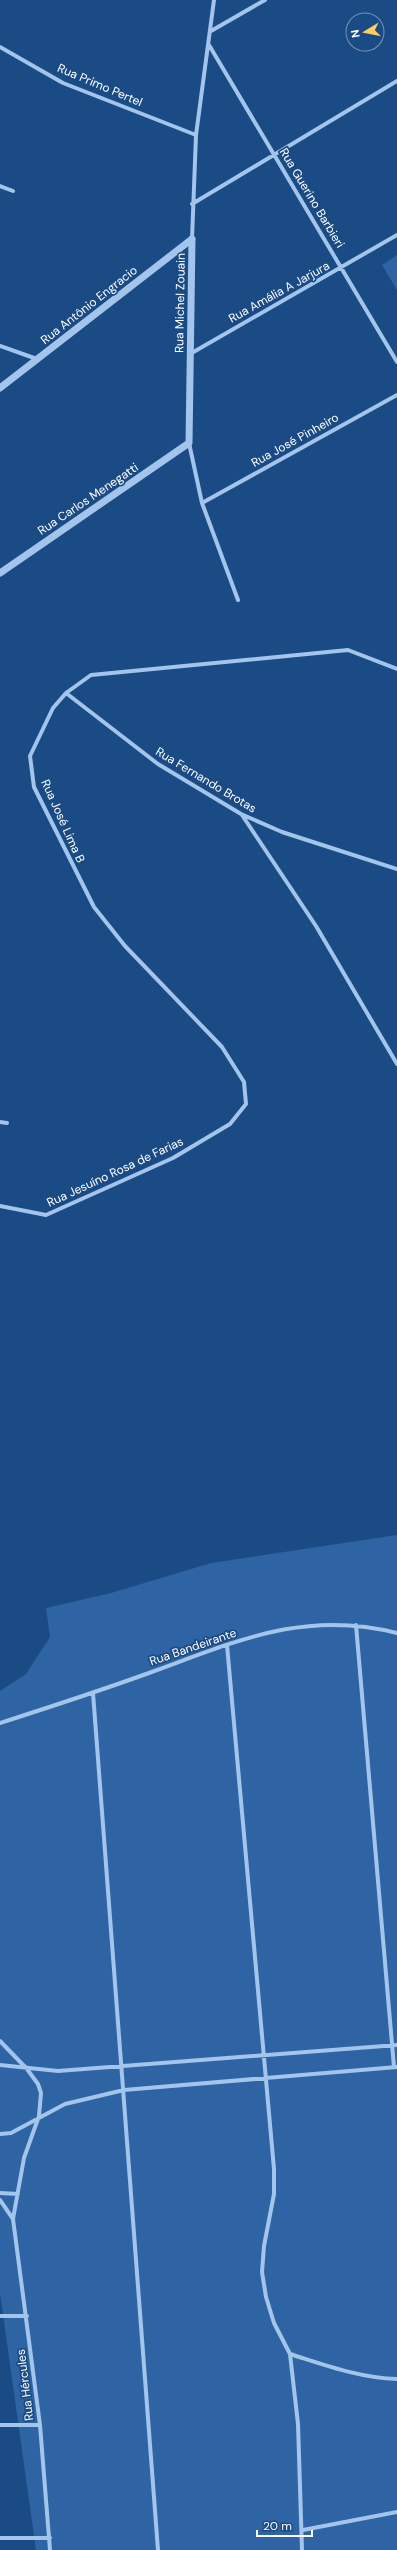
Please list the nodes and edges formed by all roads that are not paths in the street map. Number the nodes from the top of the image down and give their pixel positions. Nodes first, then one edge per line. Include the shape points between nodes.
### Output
1 (214, 0) edge
2 (266, 0) edge
3 (211, 31) junction
4 (209, 45) junction
5 (0, 47) edge
6 (397, 81) edge
7 (196, 135) junction
8 (274, 154) junction
9 (0, 186) edge
10 (13, 191) dead end
11 (192, 204) junction
12 (397, 236) edge
13 (192, 239) junction
14 (342, 268) junction
15 (0, 346) edge
16 (190, 354) junction
17 (37, 359) junction
18 (397, 362) edge
19 (0, 388) edge
20 (397, 395) edge
21 (189, 443) junction
22 (202, 503) junction
23 (0, 574) edge
24 (238, 600) dead end
25 (397, 669) edge
26 (66, 693) junction
27 (241, 814) junction
28 (397, 869) edge
29 (397, 1064) edge
30 (246, 1104) joint
31 (0, 1122) edge
32 (7, 1123) dead end
33 (0, 1206) edge
34 (356, 1625) junction
35 (397, 1633) edge
36 (228, 1645) junction
37 (93, 1693) junction
38 (0, 1723) edge
39 (0, 2041) edge
40 (395, 2045) edge
41 (263, 2053) junction
42 (0, 2064) edge
43 (122, 2066) junction
44 (396, 2067) edge
45 (27, 2069) junction
46 (265, 2077) junction
47 (124, 2090) junction
48 (39, 2116) junction
49 (0, 2134) edge
50 (0, 2194) edge
51 (18, 2194) junction
52 (0, 2200) edge
53 (13, 2218) junction
54 (0, 2316) edge
55 (27, 2316) junction
56 (290, 2354) junction
57 (397, 2379) edge
58 (0, 2425) edge
59 (40, 2425) junction
60 (397, 2512) edge
61 (303, 2530) junction
62 (0, 2538) edge
63 (50, 2538) junction
64 (50, 2550) edge
65 (158, 2550) edge
66 (302, 2550) edge

1 - 3 street, Rua Michel Zouain
2 - 3 street
3 - 4 street, Rua Michel Zouain
4 - 7 street, Rua Michel Zouain
4 - 8 street, Rua Guerino Barbieri
5 - 7 street, Rua Primo Pertel via 63,83
6 - 8 street
7 - 11 street, Rua Michel Zouain
8 - 11 street
8 - 14 street, Rua Guerino Barbieri
9 - 10 street
11 - 13 street, Rua Michel Zouain
12 - 14 street, Rua Amália A Jarjura
13 - 16 street, Rua Michel Zouain
13 - 17 street, Rua Antônio Engracio
14 - 16 street, Rua Amália A Jarjura
14 - 18 street, Rua Guerino Barbieri
15 - 17 street
16 - 21 street, Rua Michel Zouain
17 - 19 street, Rua Antônio Engracio
20 - 22 street, Rua José Pinheiro
21 - 22 street, Rua Michel Zouain
21 - 23 street, Rua Carlos Menegatti
22 - 24 street, Rua Michel Zouain
25 - 26 street, Rua José Lima B via 348,650 91,675
26 - 27 street, Rua Fernando Brotas via 158,764
26 - 30 street, Rua José Lima B via 53,708 30,756 34,787 94,907 125,946 222,1047 244,1082
27 - 28 street, Rua Fernando Brotas via 282,832
27 - 29 street via 316,926
30 - 33 street, Rua Jesuíno Rosa de Farias via 230,1124 173,1158 46,1215
31 - 32 street
34 - 35 street, Rua Bandeirante
34 - 36 street, Rua Bandeirante via 318,1623 290,1626
34 - 40 street
36 - 37 street, Rua Bandeirante
36 - 41 street
37 - 38 street, Rua Bandeirante
37 - 43 street
39 - 45 street, Rua Hércules
40 - 41 street
40 - 44 street
41 - 43 street
41 - 46 street
42 - 45 street
43 - 45 street via 58,2071
43 - 47 street
44 - 46 street
45 - 48 street, Rua Hércules via 42,2093
46 - 47 street
46 - 56 street via 274,2188 262,2272 274,2323
47 - 48 street via 66,2104
47 - 65 street
48 - 49 street via 12,2133
48 - 51 street, Rua Hércules via 24,2158
50 - 51 street
51 - 53 street, Rua Hércules
52 - 53 street, Rua Hércules
53 - 55 street, Rua Hércules
54 - 55 street
55 - 59 street, Rua Hércules
56 - 57 street via 352,2373
56 - 61 street via 298,2424
58 - 59 street
59 - 63 street, Rua Hércules
60 - 61 street
61 - 66 street
62 - 63 street
63 - 64 street, Rua Hércules

